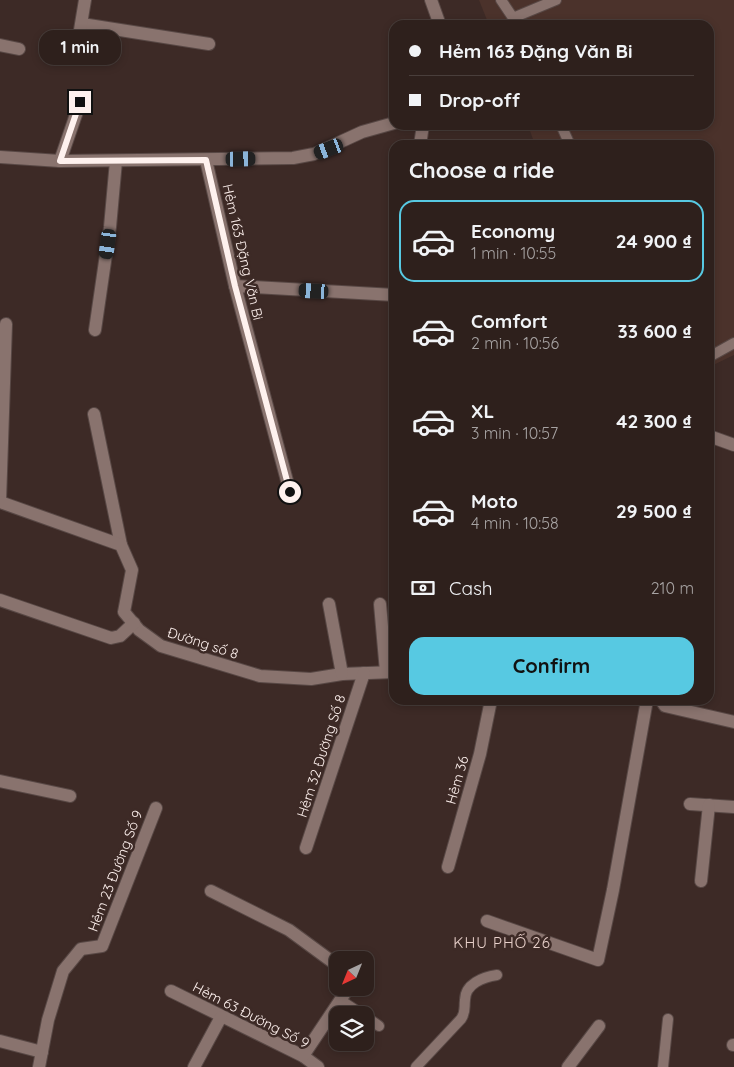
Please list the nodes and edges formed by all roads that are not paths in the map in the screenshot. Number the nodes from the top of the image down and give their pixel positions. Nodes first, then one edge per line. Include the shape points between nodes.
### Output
1 (85, 0) edge
2 (431, 0) edge
3 (501, 0) edge
4 (556, 0) edge
5 (438, 20) edge
6 (515, 20) edge
7 (518, 20) edge
8 (82, 24) junction
9 (209, 44) dead end
10 (0, 45) edge
11 (77, 48) dead end
12 (19, 49) dead end
13 (80, 102) dead end
14 (389, 124) edge
15 (0, 157) edge
16 (116, 160) junction
17 (206, 160) junction
18 (60, 161) junction
19 (235, 286) junction
20 (389, 295) edge
21 (6, 324) dead end
22 (95, 330) dead end
23 (734, 343) edge
24 (714, 354) edge
25 (94, 414) dead end
26 (714, 438) edge
27 (734, 445) edge
28 (290, 492) dead end
29 (0, 501) edge
30 (121, 545) junction
31 (0, 600) edge
32 (329, 604) dead end
33 (380, 604) dead end
34 (134, 624) junction
35 (389, 665) edge
36 (389, 672) edge
37 (364, 673) junction
38 (342, 674) junction
39 (491, 705) edge
40 (646, 705) edge
41 (664, 705) edge
42 (734, 722) edge
43 (0, 781) edge
44 (70, 796) dead end
45 (690, 804) dead end
46 (709, 805) junction
47 (734, 807) edge
48 (156, 808) dead end
49 (306, 848) dead end
50 (448, 867) dead end
51 (701, 881) dead end
52 (211, 891) dead end
53 (487, 921) dead end
54 (329, 959) edge
55 (497, 975) dead end
56 (171, 991) dead end
57 (342, 996) edge
58 (340, 1000) junction
59 (338, 1006) edge
60 (349, 1006) edge
61 (221, 1017) junction
62 (668, 1019) dead end
63 (374, 1023) edge
64 (329, 1026) edge
65 (379, 1026) dead end
66 (599, 1026) dead end
67 (0, 1041) edge
68 (42, 1052) junction
69 (303, 1056) junction
70 (39, 1067) edge
71 (194, 1067) edge
72 (318, 1067) edge
73 (416, 1067) edge
74 (568, 1067) edge
75 (663, 1067) edge

1 - 8 street
2 - 5 street
3 - 6 lane
4 - 7 lane
8 - 9 street
8 - 11 street
10 - 12 street
13 - 18 street
14 - 17 street via 362,132 314,154 293,158
15 - 18 street
16 - 17 street
16 - 18 street
16 - 22 street
17 - 19 street, Hẻm 163 Đặng Văn Bi
19 - 20 street
19 - 28 street, Hẻm 163 Đặng Văn Bi
21 - 29 street
23 - 24 lane
25 - 30 street
26 - 27 street
29 - 30 street
30 - 34 street, Đường số 8 via 132,570 124,612
31 - 34 street via 111,638 120,636
32 - 38 street
33 - 35 street
34 - 38 street, Đường số 8 via 161,646 260,676 311,679
36 - 37 street, Đường số 8
37 - 38 street, Đường số 8
37 - 49 street, Hẻm 32 Đường Số 8
39 - 50 street, Hẻm 36
40 - 53 street via 598,960
41 - 42 street
43 - 44 street
45 - 46 street
46 - 47 street
46 - 51 street
48 - 68 street, Hẻm 23 Đường Số 9 via 102,946 81,949 63,971
52 - 54 street via 289,930
55 - 73 lane via 485,976 473,984 467,992 462,1020
56 - 61 street, Hẻm 63 Đường Số 9
57 - 58 street
58 - 59 street
58 - 60 lane
61 - 69 street, Hẻm 63 Đường Số 9
61 - 71 street
62 - 75 lane
63 - 65 lane
64 - 69 street
66 - 74 street
67 - 68 street
68 - 70 street, Hẻm 23 Đường Số 9
69 - 72 street, Hẻm 63 Đường Số 9

